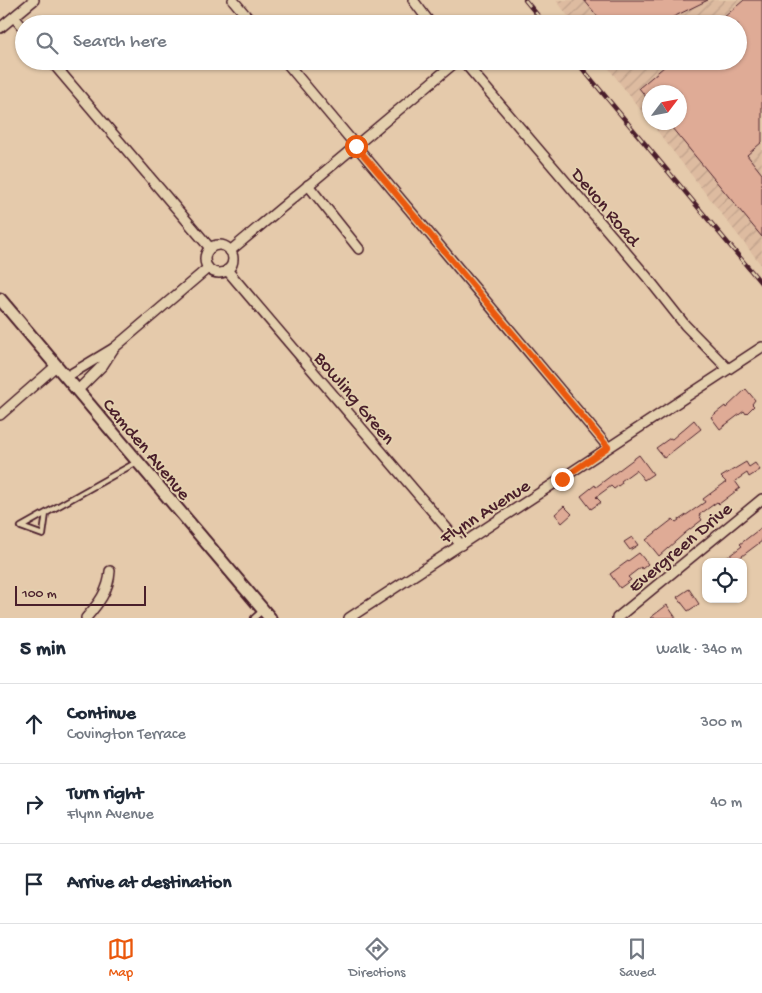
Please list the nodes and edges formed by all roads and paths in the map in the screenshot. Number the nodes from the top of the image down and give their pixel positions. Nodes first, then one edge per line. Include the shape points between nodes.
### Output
1 (34, 0) edge
2 (233, 0) edge
3 (413, 0) edge
4 (16, 15) edge
5 (246, 15) edge
6 (424, 15) edge
7 (14, 17) edge
8 (0, 28) edge
9 (59, 70) edge
10 (293, 70) edge
11 (446, 70) edge
12 (471, 70) edge
13 (356, 146) junction
14 (308, 185) junction
15 (210, 248) junction
16 (359, 249) dead end
17 (230, 251) junction
18 (208, 268) junction
19 (227, 270) junction
20 (0, 299) edge
21 (762, 347) edge
22 (114, 348) junction
23 (56, 366) junction
24 (728, 369) junction
25 (66, 377) junction
26 (77, 391) junction
27 (0, 415) edge
28 (608, 447) junction
29 (137, 462) junction
30 (762, 499) edge
31 (46, 512) junction
32 (461, 545) junction
33 (110, 571) dead end
34 (262, 615) edge
35 (86, 618) edge
36 (349, 618) edge
37 (617, 618) edge

1 - 4 street
2 - 5 street
3 - 6 street
7 - 8 street
9 - 15 street
10 - 13 street
11 - 13 street
12 - 24 street, Devon Road via 685,325
13 - 14 street
13 - 28 street
14 - 16 street
14 - 17 street
15 - 17 street via 218,245
15 - 18 street via 205,260
17 - 19 street via 232,263
18 - 19 street via 218,273
18 - 22 street
19 - 32 street, Bowling Green
20 - 23 main road, Camden Avenue
21 - 24 street, Flynn Avenue
22 - 25 street
22 - 26 street via 103,365
23 - 25 main road, Camden Avenue
23 - 27 street
24 - 28 street, Flynn Avenue
25 - 26 main road, Camden Avenue
26 - 29 main road, Camden Avenue
28 - 32 street, Flynn Avenue
29 - 31 lane
29 - 34 main road, Camden Avenue
30 - 37 street, Evergreen Drive
31 - 31 lane via 44,535 21,527 38,517
32 - 36 street, Flynn Avenue
33 - 35 street via 102,599

